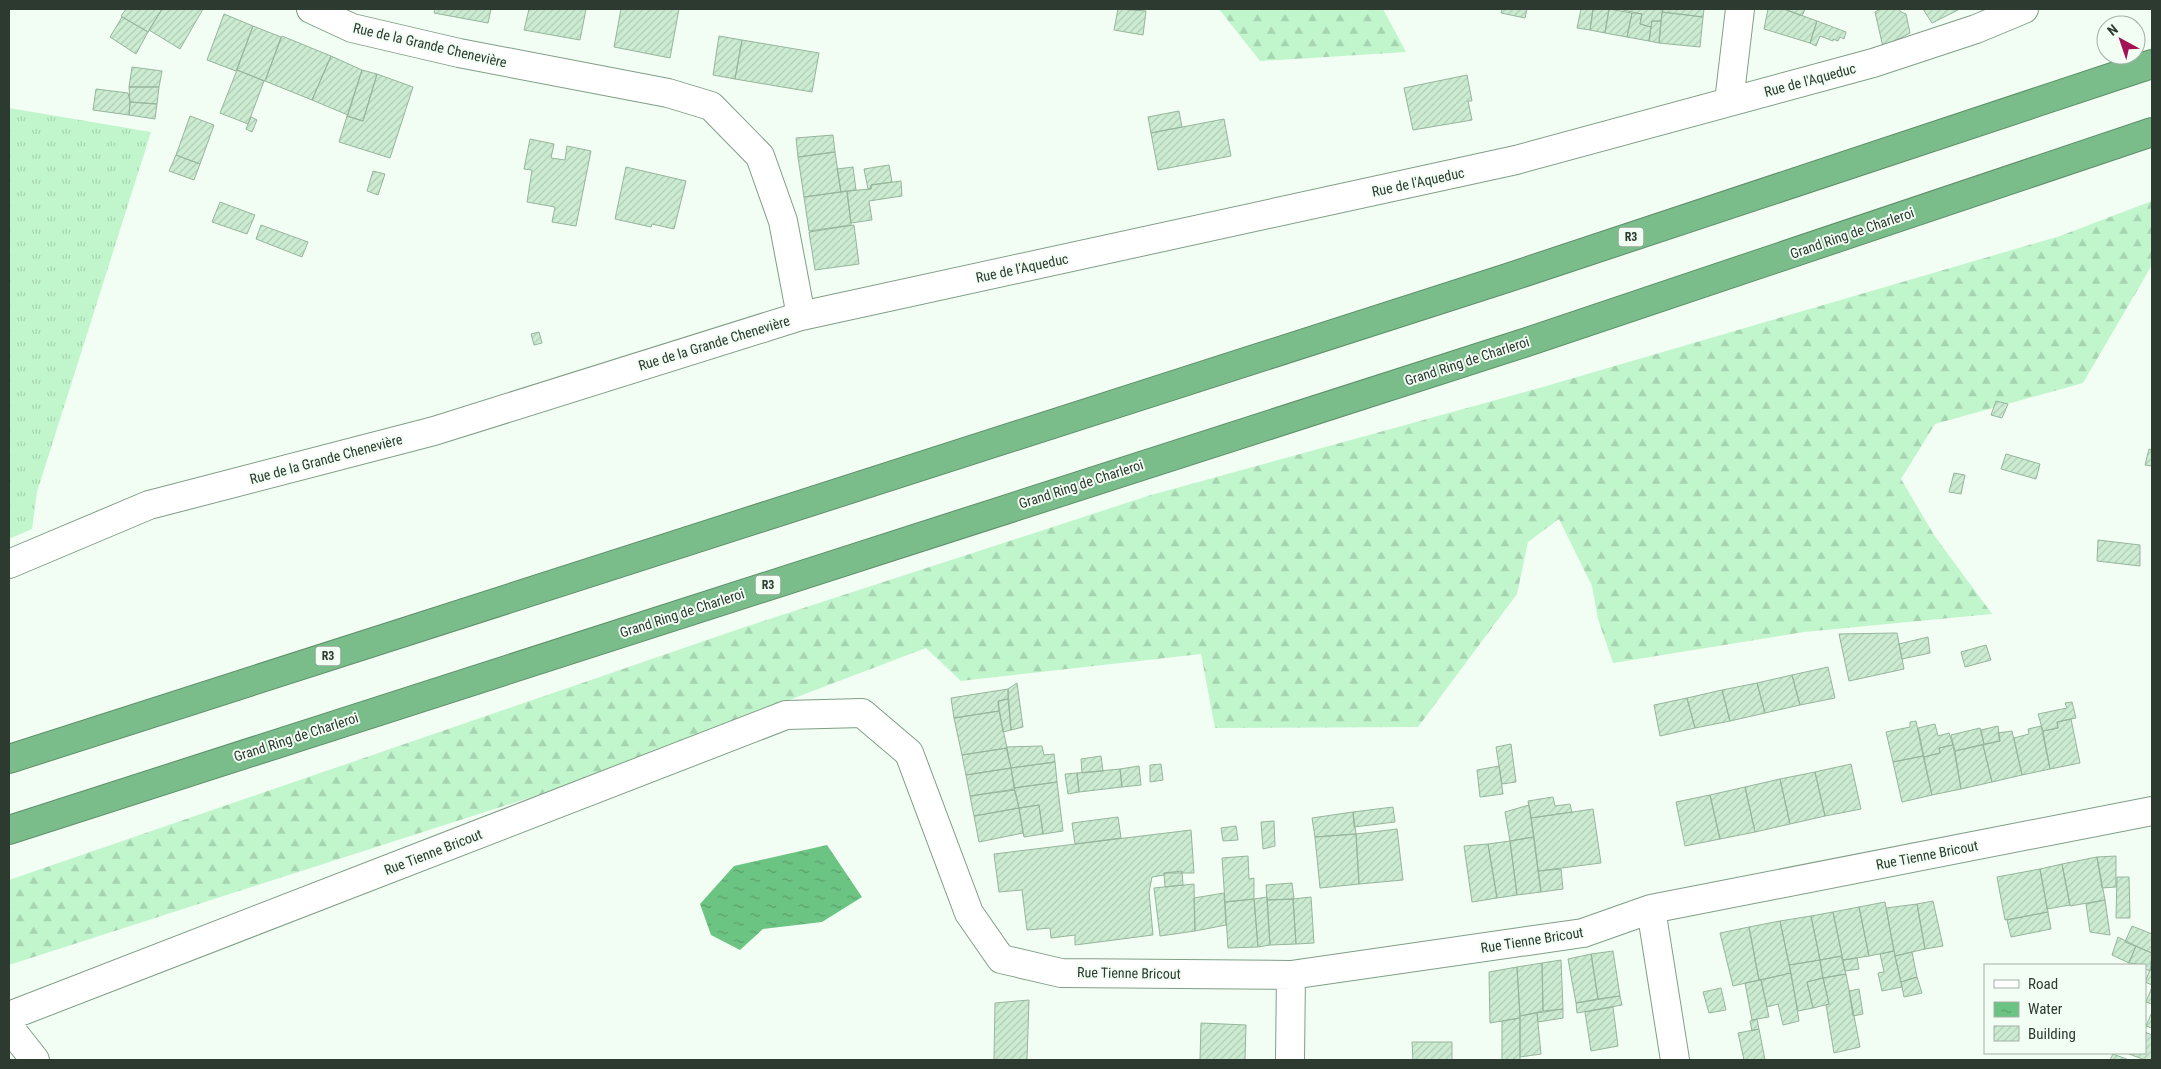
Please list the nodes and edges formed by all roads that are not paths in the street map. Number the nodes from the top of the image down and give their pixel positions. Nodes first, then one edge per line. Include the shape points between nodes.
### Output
1 (311, 9) edge
2 (1740, 9) edge
3 (2024, 9) edge
4 (2152, 64) edge
5 (1729, 102) junction
6 (2152, 132) edge
7 (802, 316) junction
8 (9, 564) edge
9 (9, 759) edge
10 (2152, 811) edge
11 (9, 830) edge
12 (1651, 909) junction
13 (1291, 975) junction
14 (9, 1016) edge
15 (9, 1027) edge
16 (35, 1060) edge
17 (1290, 1060) edge
18 (1675, 1060) edge

1 - 7 street, Rue de la Grande Chenevière via 352,28 459,53 668,93 711,106 760,156 783,221
2 - 5 street
3 - 5 street, Rue de l'Aqueduc via 1976,29 1874,63
4 - 9 highway, R3 via 1504,279
5 - 7 street, Rue de l'Aqueduc via 1516,160
6 - 11 highway, Grand Ring de Charleroi / R3 via 1527,342
7 - 8 street, Rue de la Grande Chenevière via 434,431 149,505
10 - 12 street, Rue Tienne Bricout
12 - 13 street, Rue Tienne Bricout via 1583,933
12 - 18 street
13 - 14 street, Rue Tienne Bricout via 1061,972 1002,959 968,913 909,753 862,713 786,716
13 - 17 street
15 - 16 street

